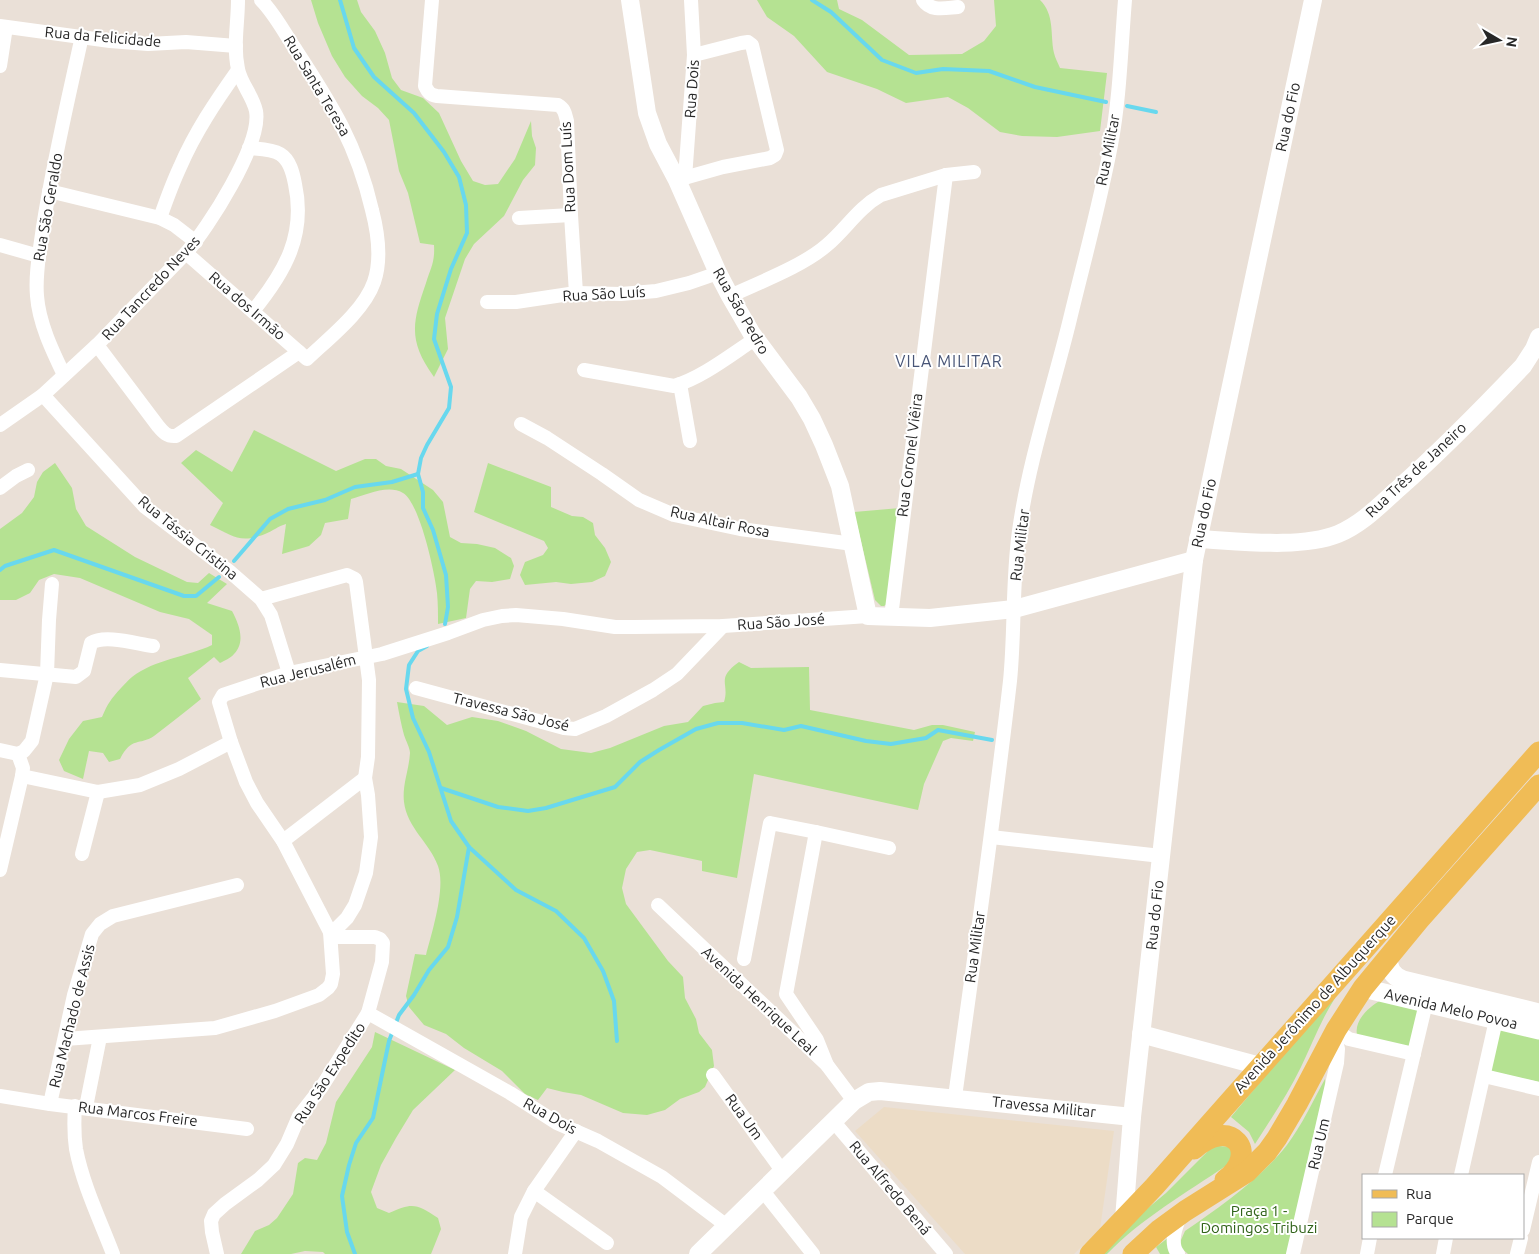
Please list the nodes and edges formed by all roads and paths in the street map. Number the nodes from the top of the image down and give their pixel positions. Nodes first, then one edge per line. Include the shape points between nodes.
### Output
1 (238, 0) edge
2 (261, 0) edge
3 (432, 0) edge
4 (630, 0) edge
5 (690, 0) edge
6 (923, 0) edge
7 (1125, 0) edge
8 (1313, 0) edge
9 (958, 7) dead end
10 (3, 27) edge
11 (82, 36) junction
12 (236, 46) junction
13 (694, 55) junction
14 (0, 66) edge
15 (238, 70) junction
16 (249, 148) junction
17 (974, 172) dead end
18 (946, 175) junction
19 (681, 179) junction
20 (49, 191) junction
21 (571, 215) junction
22 (160, 218) junction
23 (519, 218) dead end
24 (196, 242) junction
25 (0, 246) edge
26 (186, 253) junction
27 (39, 256) junction
28 (718, 273) junction
29 (576, 293) junction
30 (730, 296) junction
31 (487, 302) dead end
32 (253, 311) junction
33 (1539, 337) edge
34 (755, 339) junction
35 (97, 345) junction
36 (303, 356) junction
37 (584, 370) dead end
38 (64, 375) junction
39 (680, 384) junction
40 (43, 395) junction
41 (521, 424) dead end
42 (0, 425) edge
43 (690, 441) dead end
44 (28, 470) dead end
45 (0, 488) edge
46 (1198, 539) junction
47 (853, 544) junction
48 (1194, 560) junction
49 (52, 584) dead end
50 (261, 599) junction
51 (1014, 609) junction
52 (868, 616) junction
53 (891, 617) junction
54 (723, 626) junction
55 (153, 646) dead end
56 (367, 657) junction
57 (0, 670) edge
58 (289, 673) junction
59 (47, 674) junction
60 (416, 688) dead end
61 (231, 742) junction
62 (0, 750) edge
63 (1539, 752) edge
64 (18, 754) junction
65 (22, 776) junction
66 (365, 778) junction
67 (1539, 785) edge
68 (98, 792) junction
69 (816, 832) junction
70 (990, 837) junction
71 (283, 841) junction
72 (889, 848) dead end
73 (82, 854) dead end
74 (1161, 856) junction
75 (1, 861) edge
76 (237, 884) dead end
77 (658, 905) dead end
78 (330, 935) junction
79 (1388, 958) junction
80 (744, 959) dead end
81 (1363, 988) junction
82 (1426, 1003) junction
83 (368, 1013) junction
84 (1539, 1013) edge
85 (1496, 1020) junction
86 (1539, 1030) edge
87 (1335, 1031) junction
88 (1142, 1034) junction
89 (100, 1037) junction
90 (66, 1039) junction
91 (1414, 1054) junction
92 (827, 1065) junction
93 (1260, 1066) junction
94 (713, 1075) dead end
95 (1484, 1076) junction
96 (1539, 1089) edge
97 (0, 1096) edge
98 (955, 1097) junction
99 (854, 1102) junction
100 (50, 1104) junction
101 (80, 1107) junction
102 (1132, 1118) junction
103 (834, 1122) junction
104 (248, 1128) dead end
105 (576, 1131) junction
106 (1539, 1162) edge
107 (779, 1165) junction
108 (1385, 1174) edge
109 (1461, 1174) edge
110 (1154, 1187) junction
111 (534, 1191) junction
112 (763, 1191) junction
113 (1183, 1212) junction
114 (1124, 1219) junction
115 (727, 1226) junction
116 (1524, 1226) edge
117 (1370, 1239) edge
118 (1446, 1239) edge
119 (1521, 1239) edge
120 (607, 1243) dead end
121 (1137, 1253) edge
122 (112, 1254) edge
123 (217, 1254) edge
124 (515, 1254) edge
125 (698, 1254) edge
126 (813, 1254) edge
127 (946, 1254) edge
128 (1090, 1254) edge
129 (1178, 1254) edge
130 (1293, 1254) edge
131 (1368, 1254) edge
132 (1443, 1254) edge
133 (1517, 1254) edge

1 - 12 street, Rua Tancredo Neves
2 - 36 street, Rua Santa Teresa via 344,127 366,183 378,244 378,263 368,296 350,317
3 - 21 street, Rua Dom Luís via 425,86 428,92 437,96 562,107 567,121
4 - 19 street, Rua São Pedro via 647,113 658,144
5 - 13 street, Rua Dois
6 - 9 street via 934,9
7 - 51 street, Rua Militar via 1111,144 1031,468 1019,531
8 - 46 street, Rua do Fio
10 - 11 street, Rua da Felicidade
10 - 14 street
11 - 12 street, Rua da Felicidade via 148,44 186,42
11 - 20 street, Rua São Geraldo
12 - 15 street, Rua Tancredo Neves
13 - 19 street, Rua Dois
13 - 19 street via 741,42 752,46 777,150 770,158
15 - 16 street, Rua Tancredo Neves via 256,112
15 - 22 street via 195,137
16 - 24 street, Rua Tancredo Neves via 238,175
16 - 32 street via 279,153 287,160 297,194 298,220 286,265
17 - 18 street
18 - 30 street via 872,201 826,246 794,266
18 - 53 street, Rua Coronel Viêira
19 - 28 street, Rua São Pedro
20 - 22 street
20 - 27 street, Rua São Geraldo
21 - 23 street
21 - 29 street, Rua Dom Luís
22 - 24 street
24 - 26 street, Rua Tancredo Neves
25 - 27 street
26 - 32 street, Rua dos Irmão
26 - 35 street, Rua Tancredo Neves
27 - 38 street, Rua São Geraldo via 37,296 50,345
28 - 29 street, Rua São Luís via 656,291
28 - 30 street, Rua São Pedro
29 - 31 street, Rua São Luís via 516,302
30 - 34 street, Rua São Pedro
32 - 36 street, Rua dos Irmão
33 - 46 street, Rua Três de Janeiro via 1516,373 1366,518 1338,534 1306,541
34 - 39 street via 714,367
34 - 47 street, Rua São Pedro via 816,427 840,486
35 - 36 street, Rua Santa Teresa via 158,426 166,434 176,436
35 - 38 street, Rua Tancredo Neves
37 - 39 street via 665,385
38 - 40 street, Rua Tancredo Neves
39 - 43 street
40 - 42 street, Rua Tancredo Neves
40 - 50 street, Rua Tássia Cristina via 145,507
41 - 47 street, Rua Altair Rosa via 563,448 639,500 674,515 740,529
44 - 45 street
46 - 48 street, Rua do Fio
47 - 52 street, Rua São Pedro
48 - 51 street, Rua São José
48 - 74 street, Rua do Fio
49 - 59 street
50 - 56 street via 347,575 352,577 356,582
50 - 58 street, Rua Tássia Cristina via 270,615
51 - 53 street, Rua São José via 930,618
51 - 70 street, Rua Militar via 1010,680
52 - 53 street, Rua São José
52 - 54 street, Rua São José
54 - 56 street, Rua São José via 615,627 563,619 509,616 483,620
54 - 60 street, Travessa São José via 677,674 606,716 575,729
55 - 59 street via 97,640 91,643 84,671 76,677
56 - 58 street, Rua Jerusalém
56 - 66 street via 368,757
57 - 59 street
58 - 61 street, Rua Jerusalém via 223,695 219,702
59 - 64 street via 32,741
61 - 68 street via 140,785
61 - 71 street, Rua Jerusalém via 257,803
62 - 64 street
63 - 93 main road, Avenida Jerônimo de Albuquerque
64 - 65 street
65 - 68 street
65 - 75 street
66 - 71 street
66 - 78 street via 371,837 366,873 355,905
67 - 79 main road, Avenida Jerônimo de Albuquerque
68 - 73 street
69 - 72 street
69 - 80 street via 770,823
69 - 92 street via 786,994 816,1040
70 - 74 street
70 - 98 street, Rua Militar
71 - 78 street, Rua Jerusalém
74 - 88 street, Rua do Fio
76 - 90 street, Rua Machado de Assis via 113,916 100,924 92,934
77 - 92 street, Avenida Henrique Leal
78 - 83 street, Rua São Expedito via 375,937 383,943 382,962
78 - 89 street via 333,974 331,984 319,995 215,1028
79 - 81 main road, Avenida Jerônimo de Albuquerque
79 - 84 main road, Avenida Melo Povoa via 1391,971 1403,980
81 - 82 main road, Avenida Melo Povoa
81 - 87 main road, Avenida Jerônimo de Albuquerque
82 - 85 main road, Avenida Melo Povoa
82 - 91 street
83 - 105 street, Rua Dois
83 - 123 street, Rua São Expedito via 321,1088 299,1116 274,1165 214,1214 211,1220
85 - 86 main road, Avenida Melo Povoa
85 - 95 street
87 - 91 street via 1349,1038
87 - 113 main road, Avenida Jerônimo de Albuquerque via 1297,1104 1267,1152 1236,1179
87 - 130 street, Rua Um via 1337,1063
88 - 93 street
88 - 102 street, Rua do Fio
89 - 90 street
89 - 101 street
90 - 100 street, Rua Machado de Assis
91 - 108 street
92 - 99 street, Avenida Henrique Leal
93 - 110 main road, Avenida Jerônimo de Albuquerque
94 - 107 street, Rua Um
95 - 96 street
95 - 109 street
97 - 100 street, Rua Marcos Freire
98 - 99 street via 880,1090 869,1092
98 - 102 street, Travessa Militar
99 - 103 street
100 - 101 street, Rua Marcos Freire
101 - 104 street, Rua Marcos Freire
101 - 122 street via 74,1126 76,1149
102 - 114 street, Rua do Fio
103 - 107 street
103 - 127 street, Rua Alfredo Bená
105 - 111 street
105 - 115 street, Rua Dois via 662,1177
106 - 116 street
107 - 112 street
110 - 113 main road via 1207,1138 1220,1135 1234,1139 1241,1154 1234,1172
110 - 114 main road, Avenida Jerônimo de Albuquerque
111 - 120 street
111 - 124 street via 522,1217
112 - 115 street
112 - 126 street
113 - 121 main road, Avenida Jerônimo de Albuquerque
113 - 129 street via 1174,1234
114 - 128 main road, Avenida Jerônimo de Albuquerque
115 - 125 street
117 - 131 street
118 - 132 street
119 - 133 street

